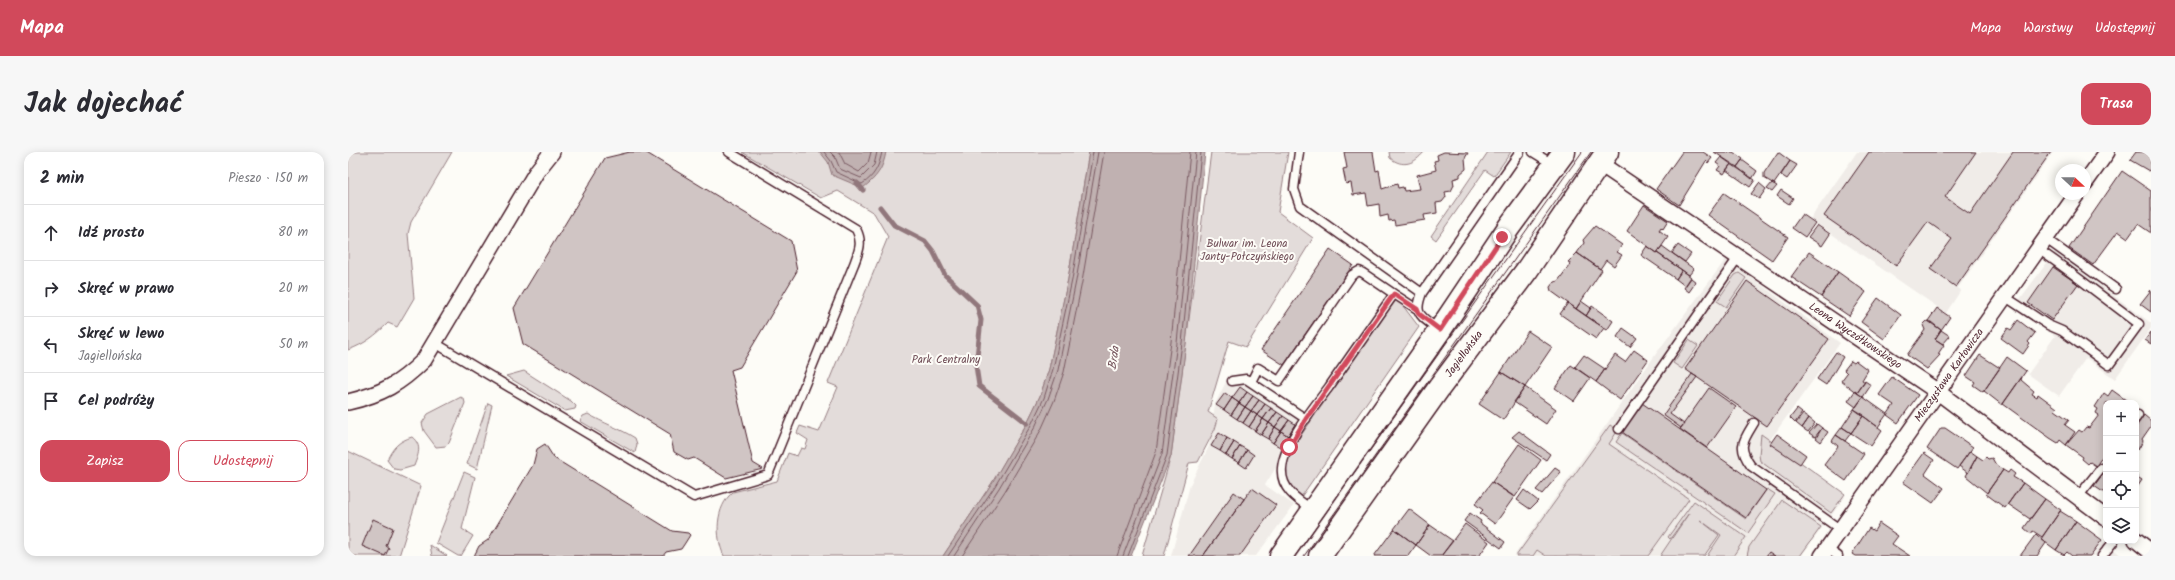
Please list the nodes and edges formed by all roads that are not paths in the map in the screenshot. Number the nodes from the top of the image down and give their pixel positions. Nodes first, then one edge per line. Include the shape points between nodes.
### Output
1 (552, 152) edge
2 (729, 152) edge
3 (1299, 152) edge
4 (1520, 152) edge
5 (1533, 152) edge
6 (2107, 152) edge
7 (1603, 157) edge
8 (1559, 159) edge
9 (2091, 175) edge
10 (2073, 200) edge
11 (2042, 244) junction
12 (1739, 256) junction
13 (2116, 289) dead end
14 (1422, 293) junction
15 (1394, 294) junction
16 (2004, 296) junction
17 (1417, 309) junction
18 (1440, 330) junction
19 (435, 343) junction
20 (1232, 381) dead end
21 (1251, 382) junction
22 (1938, 392) junction
23 (348, 402) edge
24 (1306, 419) junction
25 (1754, 423) dead end
26 (1619, 429) dead end
27 (2101, 468) dead end
28 (2078, 497) junction
29 (1313, 510) junction
30 (2103, 516) edge
31 (1841, 530) junction
32 (2139, 542) edge
33 (2112, 544) edge
34 (2151, 552) edge
35 (1829, 554) edge
36 (1281, 556) edge
37 (1320, 556) edge
38 (2102, 556) edge

1 - 19 street via 537,171
2 - 19 lane via 856,229 861,238 854,264 768,475 694,497
3 - 14 lane via 1294,189 1300,206
4 - 14 lane
5 - 8 lane
6 - 9 street
7 - 12 street, Leona Wyczółkowskiego
7 - 37 main road, Jagiellońska via 1527,270 1439,388
8 - 18 main road via 1496,246
10 - 11 street, Mieczysława Karłowicza
11 - 13 lane
11 - 16 street, Mieczysława Karłowicza
11 - 16 lane via 2100,296 2139,324 2109,365 2062,331 2048,325
12 - 22 street, Leona Wyczółkowskiego
12 - 26 lane
14 - 17 lane
15 - 17 lane
15 - 21 lane via 1359,271 1352,275 1279,381 1258,368
15 - 24 lane
16 - 22 street, Mieczysława Karłowicza
17 - 18 lane via 1419,314
18 - 29 main road
19 - 23 street via 424,360 405,379 386,390
20 - 21 lane via 1246,379
21 - 24 lane
22 - 28 street, Leona Wyczółkowskiego
22 - 31 street, Mieczysława Karłowicza
24 - 29 lane via 1289,447 1282,468 1284,483 1291,494
25 - 31 lane via 1742,443 1745,457 1751,466
27 - 28 lane
28 - 30 street, Leona Wyczółkowskiego
29 - 36 main road
31 - 35 street, Mieczysława Karłowicza
32 - 34 street
33 - 38 lane

